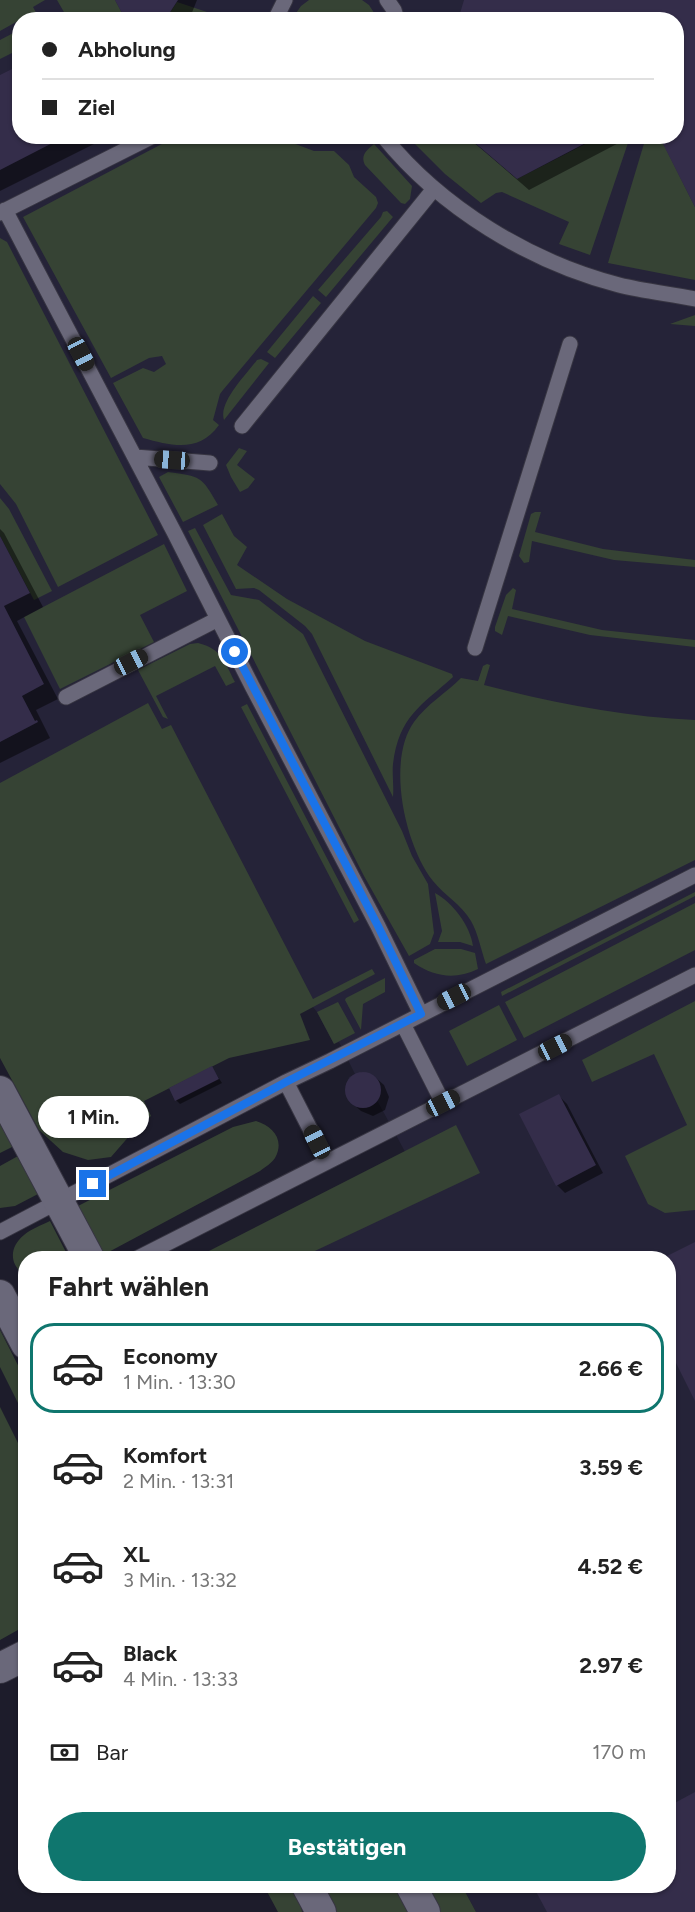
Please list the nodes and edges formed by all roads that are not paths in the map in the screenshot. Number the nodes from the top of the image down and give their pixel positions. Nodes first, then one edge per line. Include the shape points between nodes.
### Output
1 (137, 144) edge
2 (390, 144) edge
3 (433, 190) junction
4 (3, 212) edge
5 (695, 298) edge
6 (570, 344) dead end
7 (242, 426) dead end
8 (135, 457) junction
9 (210, 463) dead end
10 (218, 619) junction
11 (475, 648) dead end
12 (66, 697) dead end
13 (695, 875) edge
14 (695, 975) edge
15 (421, 1014) junction
16 (403, 1024) junction
17 (286, 1082) junction
18 (0, 1091) edge
19 (443, 1103) junction
20 (327, 1162) junction
21 (60, 1201) junction
22 (0, 1232) edge
23 (85, 1251) edge
24 (152, 1251) edge
25 (0, 1295) edge
26 (18, 1321) edge
27 (18, 1659) edge
28 (0, 1668) edge
29 (311, 1893) edge
30 (415, 1893) edge
31 (321, 1912) edge
32 (425, 1912) edge

1 - 4 lane
2 - 3 lane
3 - 5 lane via 490,229 548,261 618,285
3 - 7 lane
4 - 8 lane
6 - 11 lane
8 - 9 lane
8 - 10 lane
10 - 12 lane
10 - 15 lane
13 - 15 lane
14 - 19 lane
15 - 16 lane
16 - 17 lane
16 - 19 lane
17 - 20 lane
17 - 21 lane
18 - 21 street
19 - 20 lane
20 - 24 lane
21 - 22 lane
21 - 23 street
25 - 26 street
27 - 28 street
29 - 31 street
30 - 32 street

